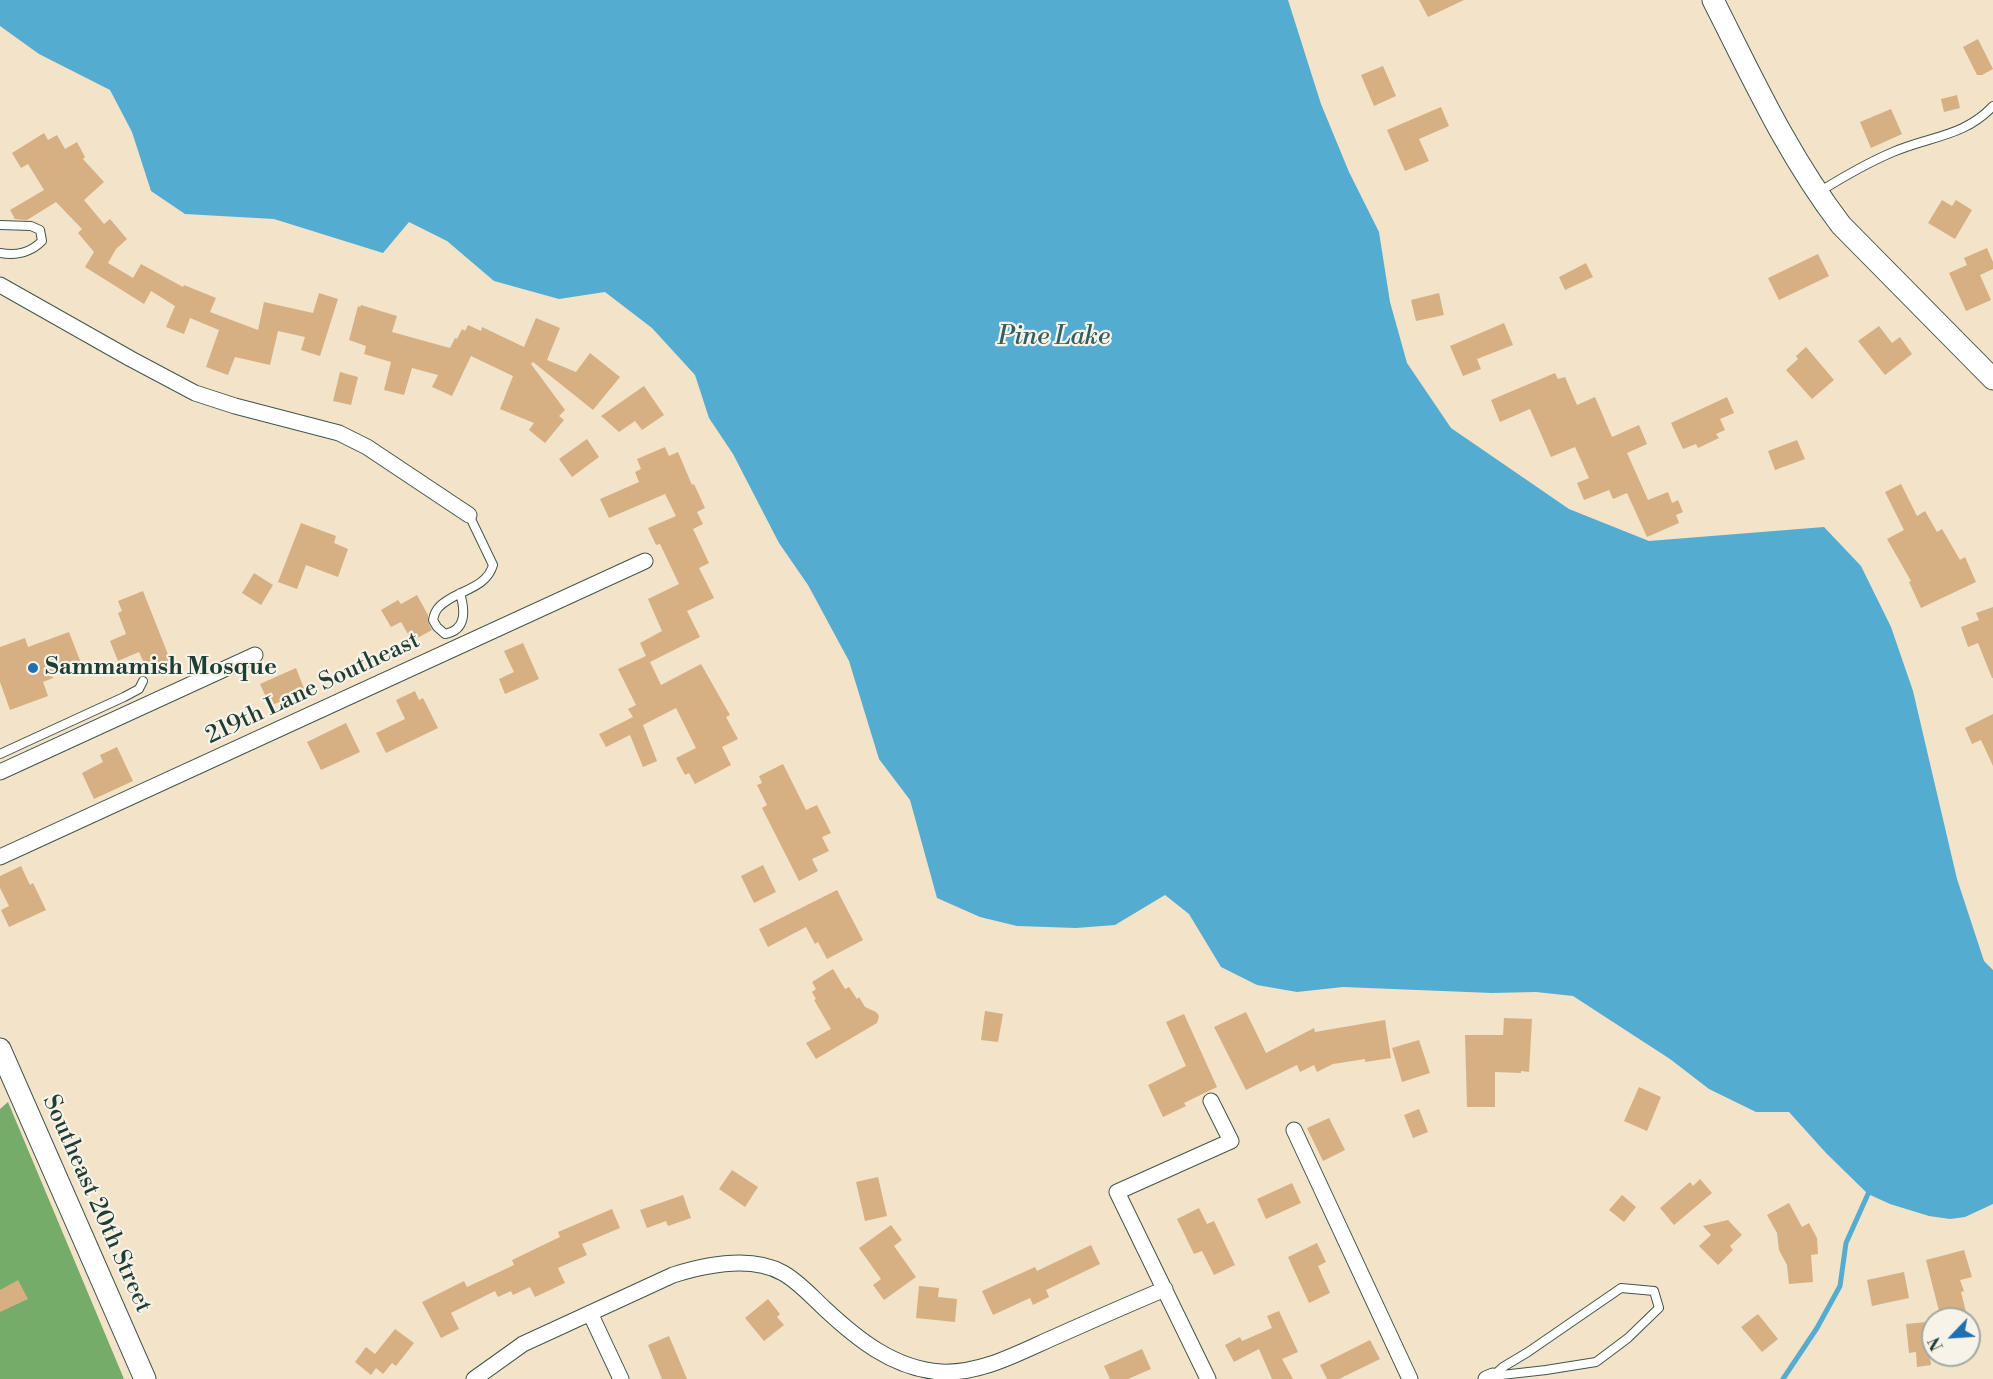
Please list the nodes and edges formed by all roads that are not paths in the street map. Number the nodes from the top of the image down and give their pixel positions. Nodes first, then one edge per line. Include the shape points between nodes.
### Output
1 (1713, 0) edge
2 (1993, 106) edge
3 (1818, 193) junction
4 (0, 225) edge
5 (0, 253) edge
6 (0, 285) edge
7 (1993, 379) edge
8 (469, 515) joint
9 (645, 561) dead end
10 (460, 593) junction
11 (255, 655) dead end
12 (143, 681) dead end
13 (0, 754) edge
14 (0, 772) edge
15 (0, 857) edge
16 (0, 1049) edge
17 (1211, 1101) dead end
18 (1294, 1130) dead end
19 (1165, 1289) junction
20 (590, 1313) junction
21 (906, 1372) edge
22 (1490, 1377) edge
23 (146, 1379) edge
24 (474, 1379) edge
25 (621, 1379) edge
26 (1208, 1379) edge
27 (1410, 1379) edge

1 - 3 street via 1782,137
2 - 3 lane via 1970,126 1893,152
3 - 7 street via 1841,225
4 - 5 lane via 31,226 40,230 42,241 32,251
6 - 8 street via 195,393 339,433 367,447
8 - 10 lane via 493,565 482,583
9 - 15 street, 219th Lane Southeast
10 - 10 lane via 437,608 432,620 445,634 462,623 465,610
11 - 14 street
12 - 13 lane via 139,689 124,697
16 - 23 street, Southeast 20th Street via 8,1075
17 - 19 street via 1231,1141 1117,1192
18 - 27 street
19 - 21 street via 989,1365 944,1372
19 - 26 street
20 - 21 street via 695,1268 720,1263 766,1266 801,1286 851,1333
20 - 24 street via 523,1344
20 - 25 street
22 - 22 lane via 1596,1362 1659,1308 1654,1291 1621,1288

